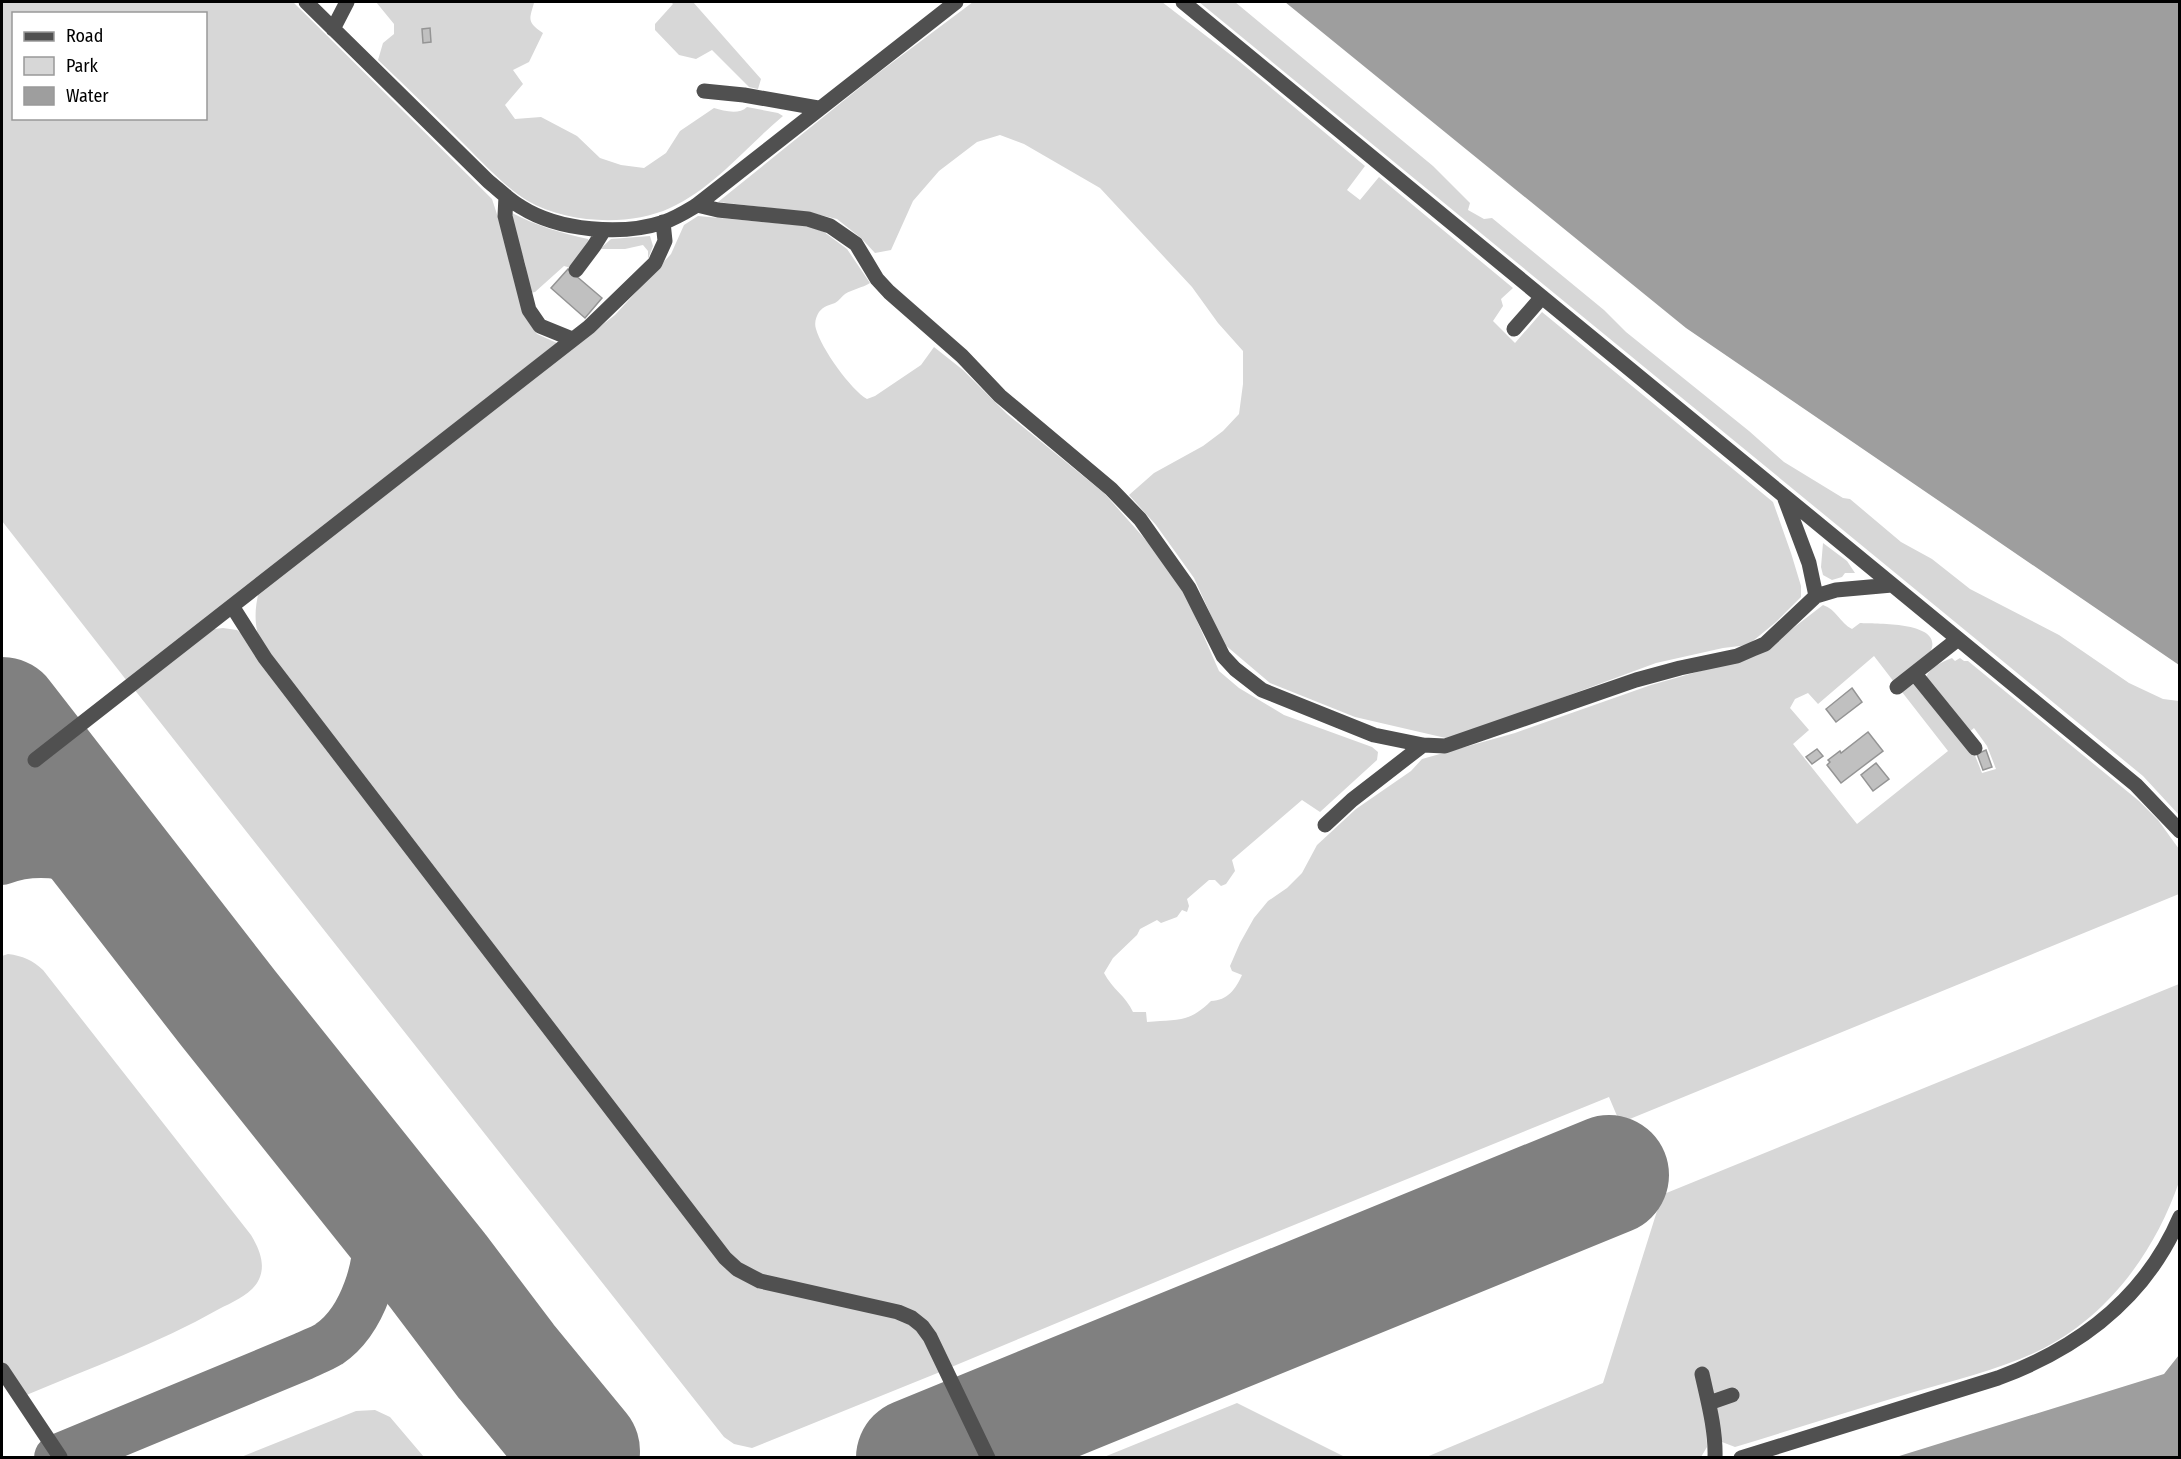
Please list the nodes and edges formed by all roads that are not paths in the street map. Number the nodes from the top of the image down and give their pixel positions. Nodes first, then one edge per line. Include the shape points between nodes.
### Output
1 (306, 2) edge
2 (347, 2) edge
3 (956, 2) edge
4 (1183, 2) edge
5 (333, 29) junction
6 (704, 91) dead end
7 (818, 108) junction
8 (506, 196) junction
9 (697, 205) junction
10 (663, 222) junction
11 (604, 230) junction
12 (576, 270) dead end
13 (1542, 297) junction
14 (1514, 329) dead end
15 (572, 339) junction
16 (1783, 495) junction
17 (1892, 585) junction
18 (1816, 596) junction
19 (232, 606) junction
20 (1958, 639) junction
21 (1915, 674) junction
22 (1897, 687) dead end
23 (1423, 745) junction
24 (1974, 748) dead end
25 (35, 760) dead end
26 (1325, 825) dead end
27 (2180, 831) edge
28 (2180, 1217) edge
29 (2, 1370) edge
30 (1702, 1374) dead end
31 (1732, 1395) dead end
32 (1709, 1403) junction
33 (60, 1457) edge
34 (988, 1458) edge
35 (1715, 1458) edge
36 (1741, 1458) edge

1 - 5 lane
2 - 5 lane
3 - 7 lane
4 - 13 lane
5 - 8 lane
6 - 7 lane
7 - 9 lane
8 - 11 lane via 541,216
8 - 15 lane via 505,216 529,310 540,326
9 - 10 lane
9 - 23 lane via 808,219 830,226 848,238 889,292 962,356 1000,396 1112,489 1140,519 1189,588 1223,656 1235,669 1270,694 1374,735
10 - 11 lane
10 - 15 lane via 666,241 655,263
11 - 12 lane
13 - 14 lane
13 - 16 lane
15 - 19 lane
16 - 17 lane
16 - 18 lane via 1809,563
17 - 18 lane via 1836,590
17 - 20 lane
18 - 23 lane via 1765,645 1737,656 1636,680 1445,746
19 - 25 lane
19 - 34 lane via 266,658 725,1258 760,1281 912,1317 930,1337
20 - 21 lane
20 - 27 lane via 2136,785
21 - 22 lane
21 - 24 lane
23 - 26 lane
28 - 36 lane via 2152,1266 2120,1305 2057,1353 1998,1378
29 - 33 lane
30 - 32 lane
31 - 32 lane
32 - 35 lane

